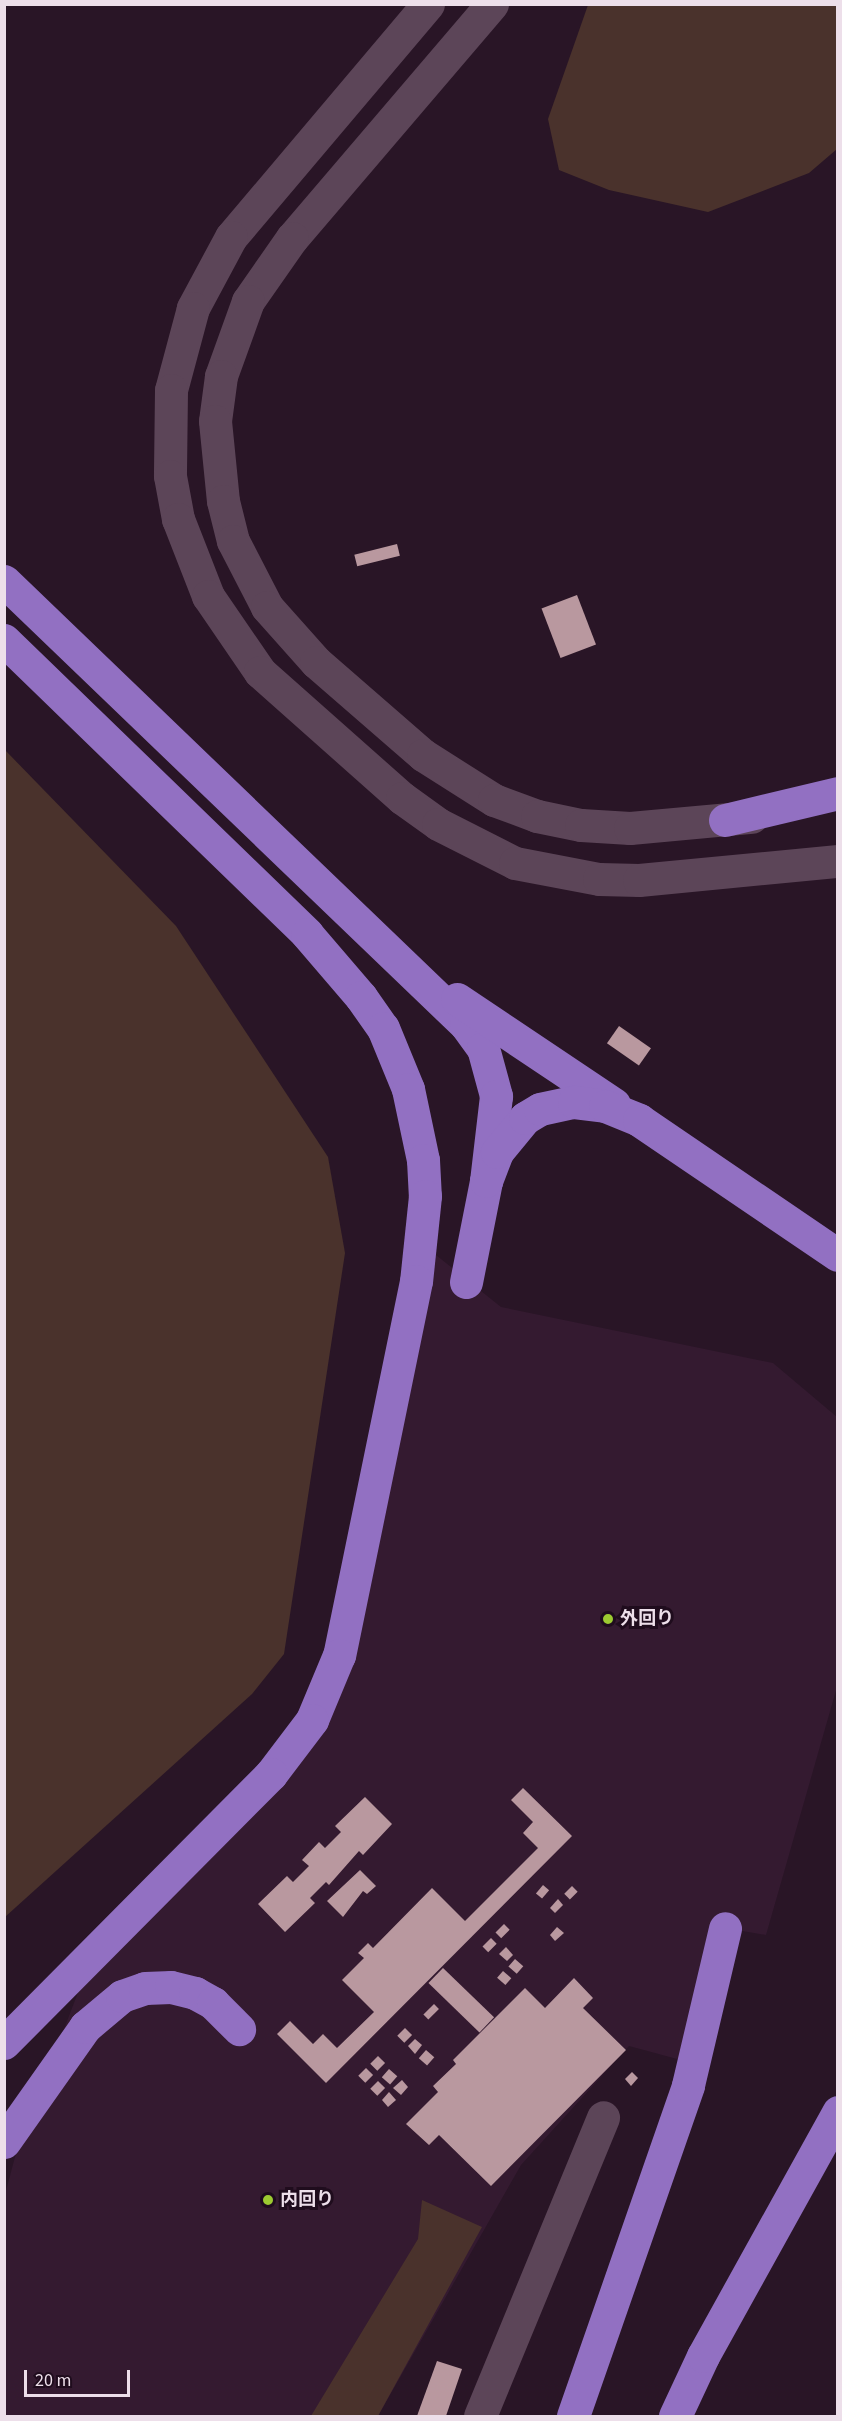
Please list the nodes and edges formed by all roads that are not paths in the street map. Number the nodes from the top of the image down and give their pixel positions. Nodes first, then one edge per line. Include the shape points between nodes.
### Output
1 (428, 4) edge
2 (492, 4) edge
3 (4, 581) edge
4 (4, 640) edge
5 (837, 793) edge
6 (837, 808) edge
7 (725, 820) junction
8 (837, 861) edge
9 (406, 965) junction
10 (639, 1120) junction
11 (486, 1181) junction
12 (837, 1255) edge
13 (466, 1282) dead end
14 (725, 1928) dead end
15 (239, 2029) dead end
16 (4, 2043) edge
17 (837, 2112) edge
18 (603, 2117) dead end
19 (4, 2142) edge
20 (480, 2416) edge
21 (573, 2416) edge
22 (675, 2416) edge

1 - 8 street via 237,228 193,308 171,390 170,476 178,519 208,596 260,672 402,798 438,824 515,863 599,879 639,880
2 - 7 street via 292,237 248,301 221,376 215,421 223,501 233,541 267,606 290,636 423,755 458,781 526,812 581,825 630,828
3 - 9 highway
4 - 16 highway via 307,934 361,997 383,1028 405,1079 422,1151 425,1196 416,1281 339,1655 312,1720 271,1774
5 - 7 highway
6 - 7 street
9 - 10 highway
9 - 11 highway via 466,1025 483,1048 492,1073 495,1125
10 - 11 highway via 588,1103 540,1109 512,1130 497,1152
10 - 12 highway
11 - 13 highway
14 - 21 highway via 688,2085
15 - 19 highway via 213,2003 195,1993 171,1987 145,1988 122,1996 85,2027
17 - 22 highway via 703,2356
18 - 20 street

